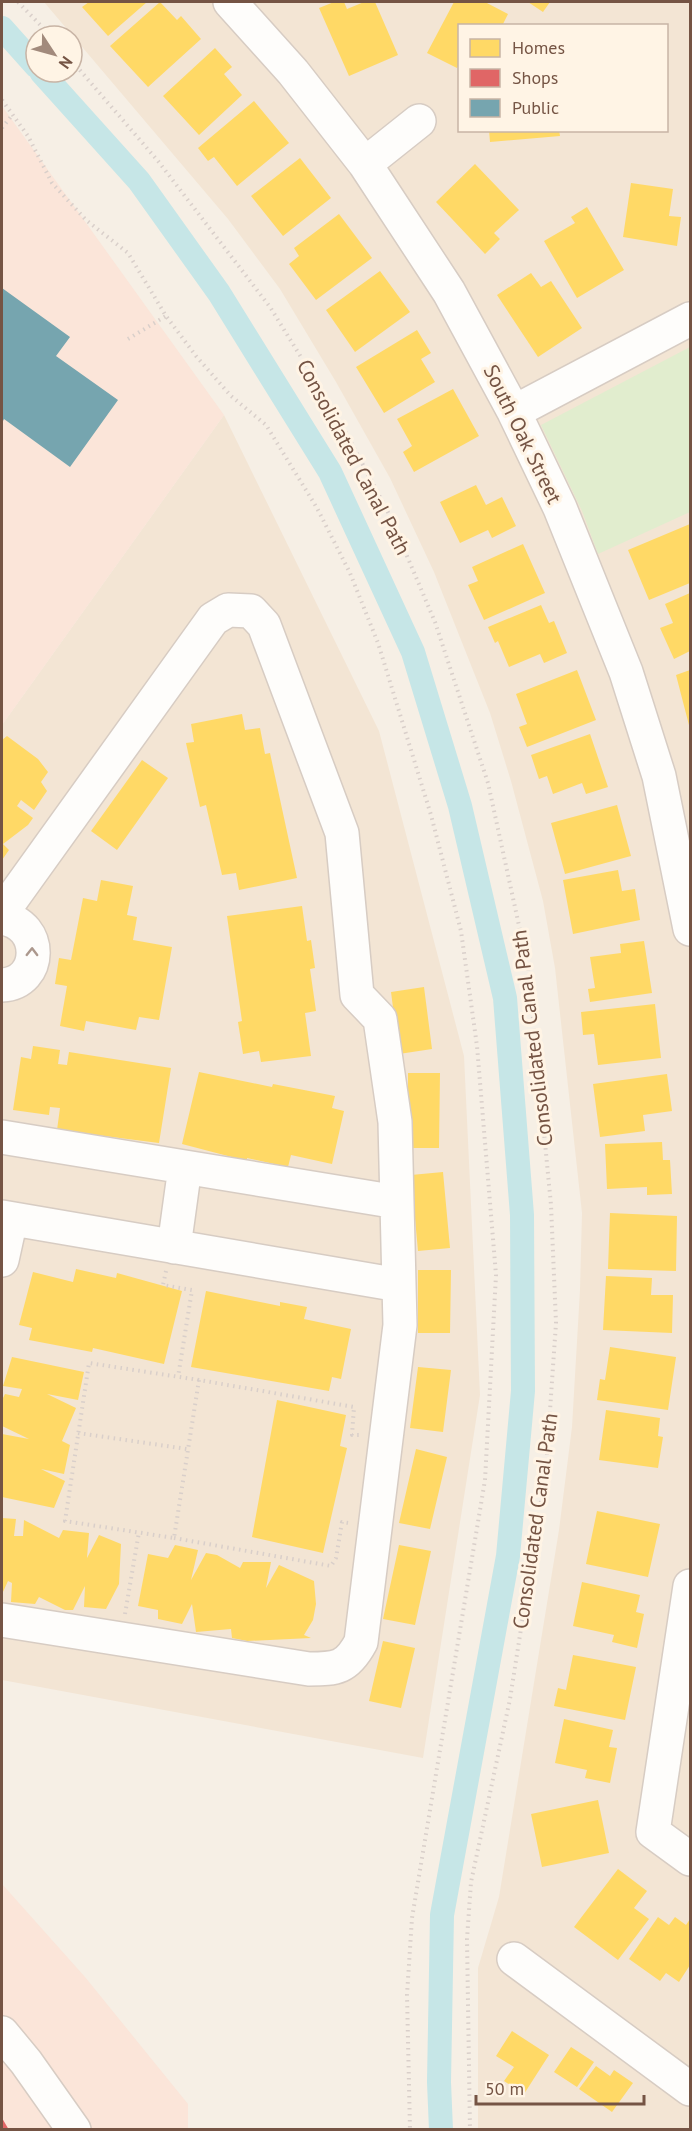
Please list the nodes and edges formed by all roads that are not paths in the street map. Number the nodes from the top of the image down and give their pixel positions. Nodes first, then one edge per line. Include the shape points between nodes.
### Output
1 (230, 2) edge
2 (419, 121) dead end
3 (365, 164) junction
4 (690, 319) edge
5 (514, 412) junction
6 (689, 910) edge
7 (5, 913) edge
8 (2, 985) edge
9 (2, 1137) edge
10 (185, 1167) junction
11 (397, 1202) junction
12 (6, 1218) edge
13 (173, 1246) junction
14 (2, 1260) edge
15 (399, 1285) junction
16 (690, 1586) edge
17 (2, 1620) edge
18 (690, 1859) edge
19 (514, 1959) dead end
20 (2, 2033) edge
21 (690, 2089) edge
22 (74, 2130) edge

1 - 3 street, South Oak Street via 293,72
2 - 3 street
3 - 5 street, South Oak Street via 449,292
4 - 5 street
5 - 6 street, South Oak Street via 560,508 626,672 659,776
8 -> 7 street via 25,974 34,954 28,932
7 - 11 street via 213,619 228,610 251,611 264,625 342,833 357,995 380,1019 394,1122
9 - 10 street
10 - 11 street
10 - 13 street
11 - 15 street
12 - 13 street
12 - 14 street
13 - 15 street
15 - 17 street via 400,1325 361,1642 353,1657 336,1669 309,1669
16 - 18 street via 653,1832
19 - 21 street
20 - 22 street

